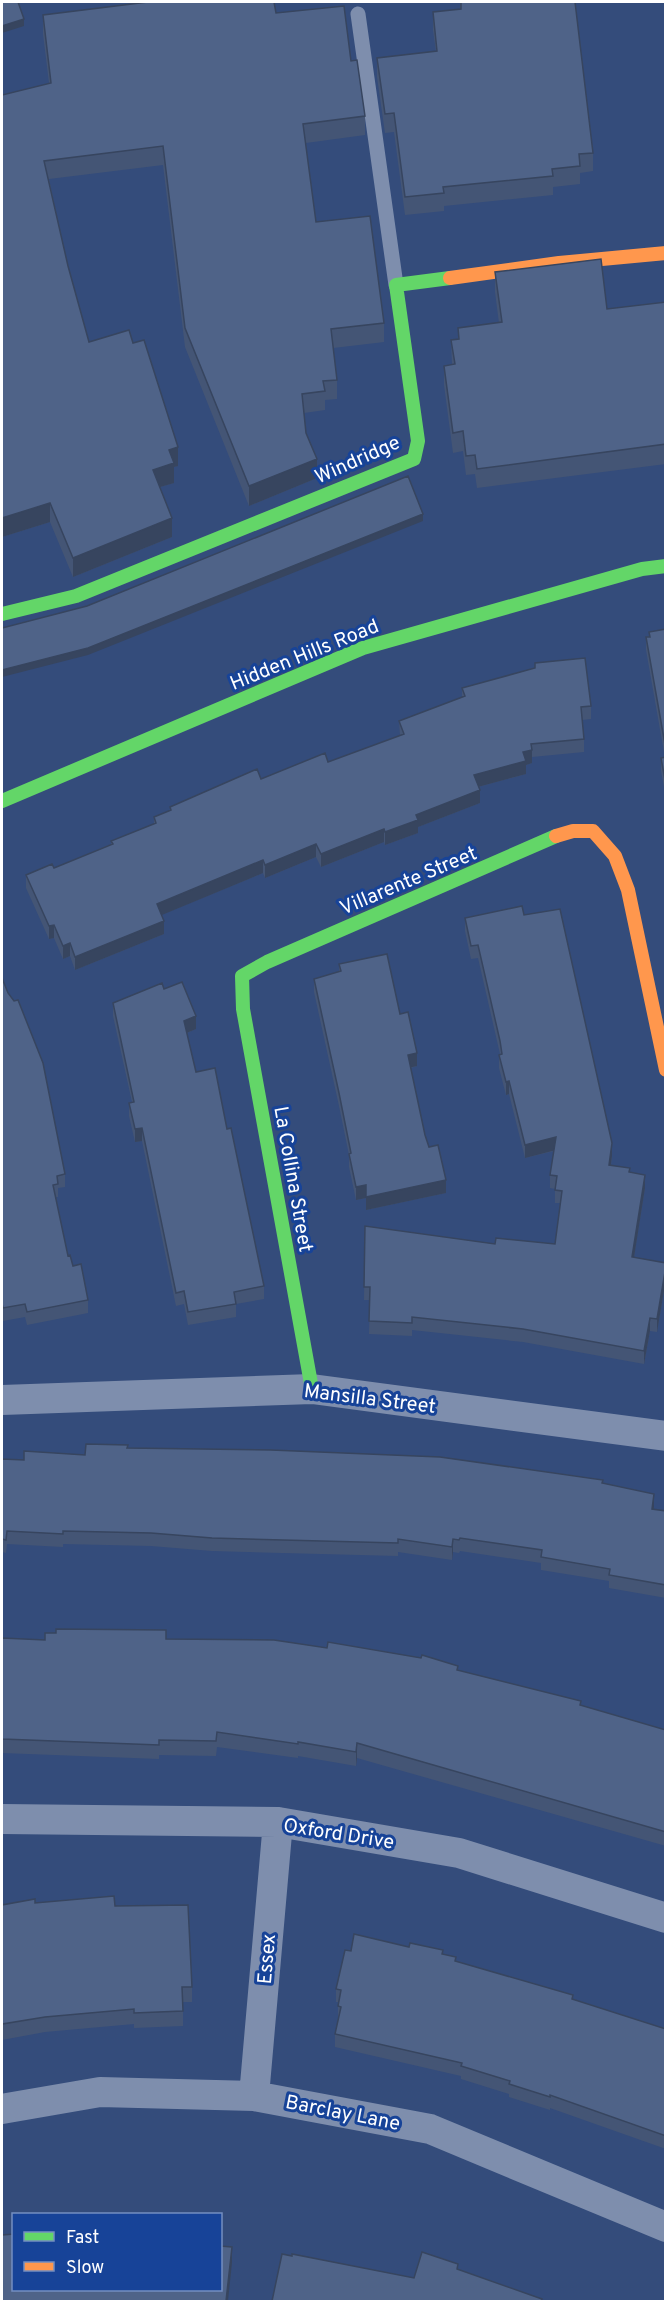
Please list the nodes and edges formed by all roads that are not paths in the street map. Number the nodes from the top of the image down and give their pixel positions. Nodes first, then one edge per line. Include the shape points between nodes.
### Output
1 (358, 14) dead end
2 (666, 254) edge
3 (396, 285) junction
4 (665, 566) edge
5 (2, 614) edge
6 (2, 801) edge
7 (242, 976) joint
8 (666, 1070) edge
9 (312, 1389) junction
10 (2, 1400) edge
11 (666, 1436) edge
12 (2, 1819) edge
13 (278, 1822) junction
14 (666, 1918) edge
15 (254, 2096) junction
16 (2, 2109) edge
17 (666, 2227) edge

1 - 3 lane
2 - 3 street via 559,262
3 - 5 street, Windridge via 418,441 414,459 76,596
4 - 6 street, Hidden Hills Road via 642,569 363,648
7 - 8 street, Villarente Street via 557,836 593,831 615,856 628,890
7 - 9 street, La Collina Street via 243,1010
9 - 10 street, Mansilla Street
9 - 11 street, Mansilla Street
12 - 13 street, Oxford Drive
13 - 14 street, Oxford Drive via 459,1853
13 - 15 street, Essex
15 - 16 street, Barclay Lane via 100,2092
15 - 17 street, Barclay Lane via 430,2128

